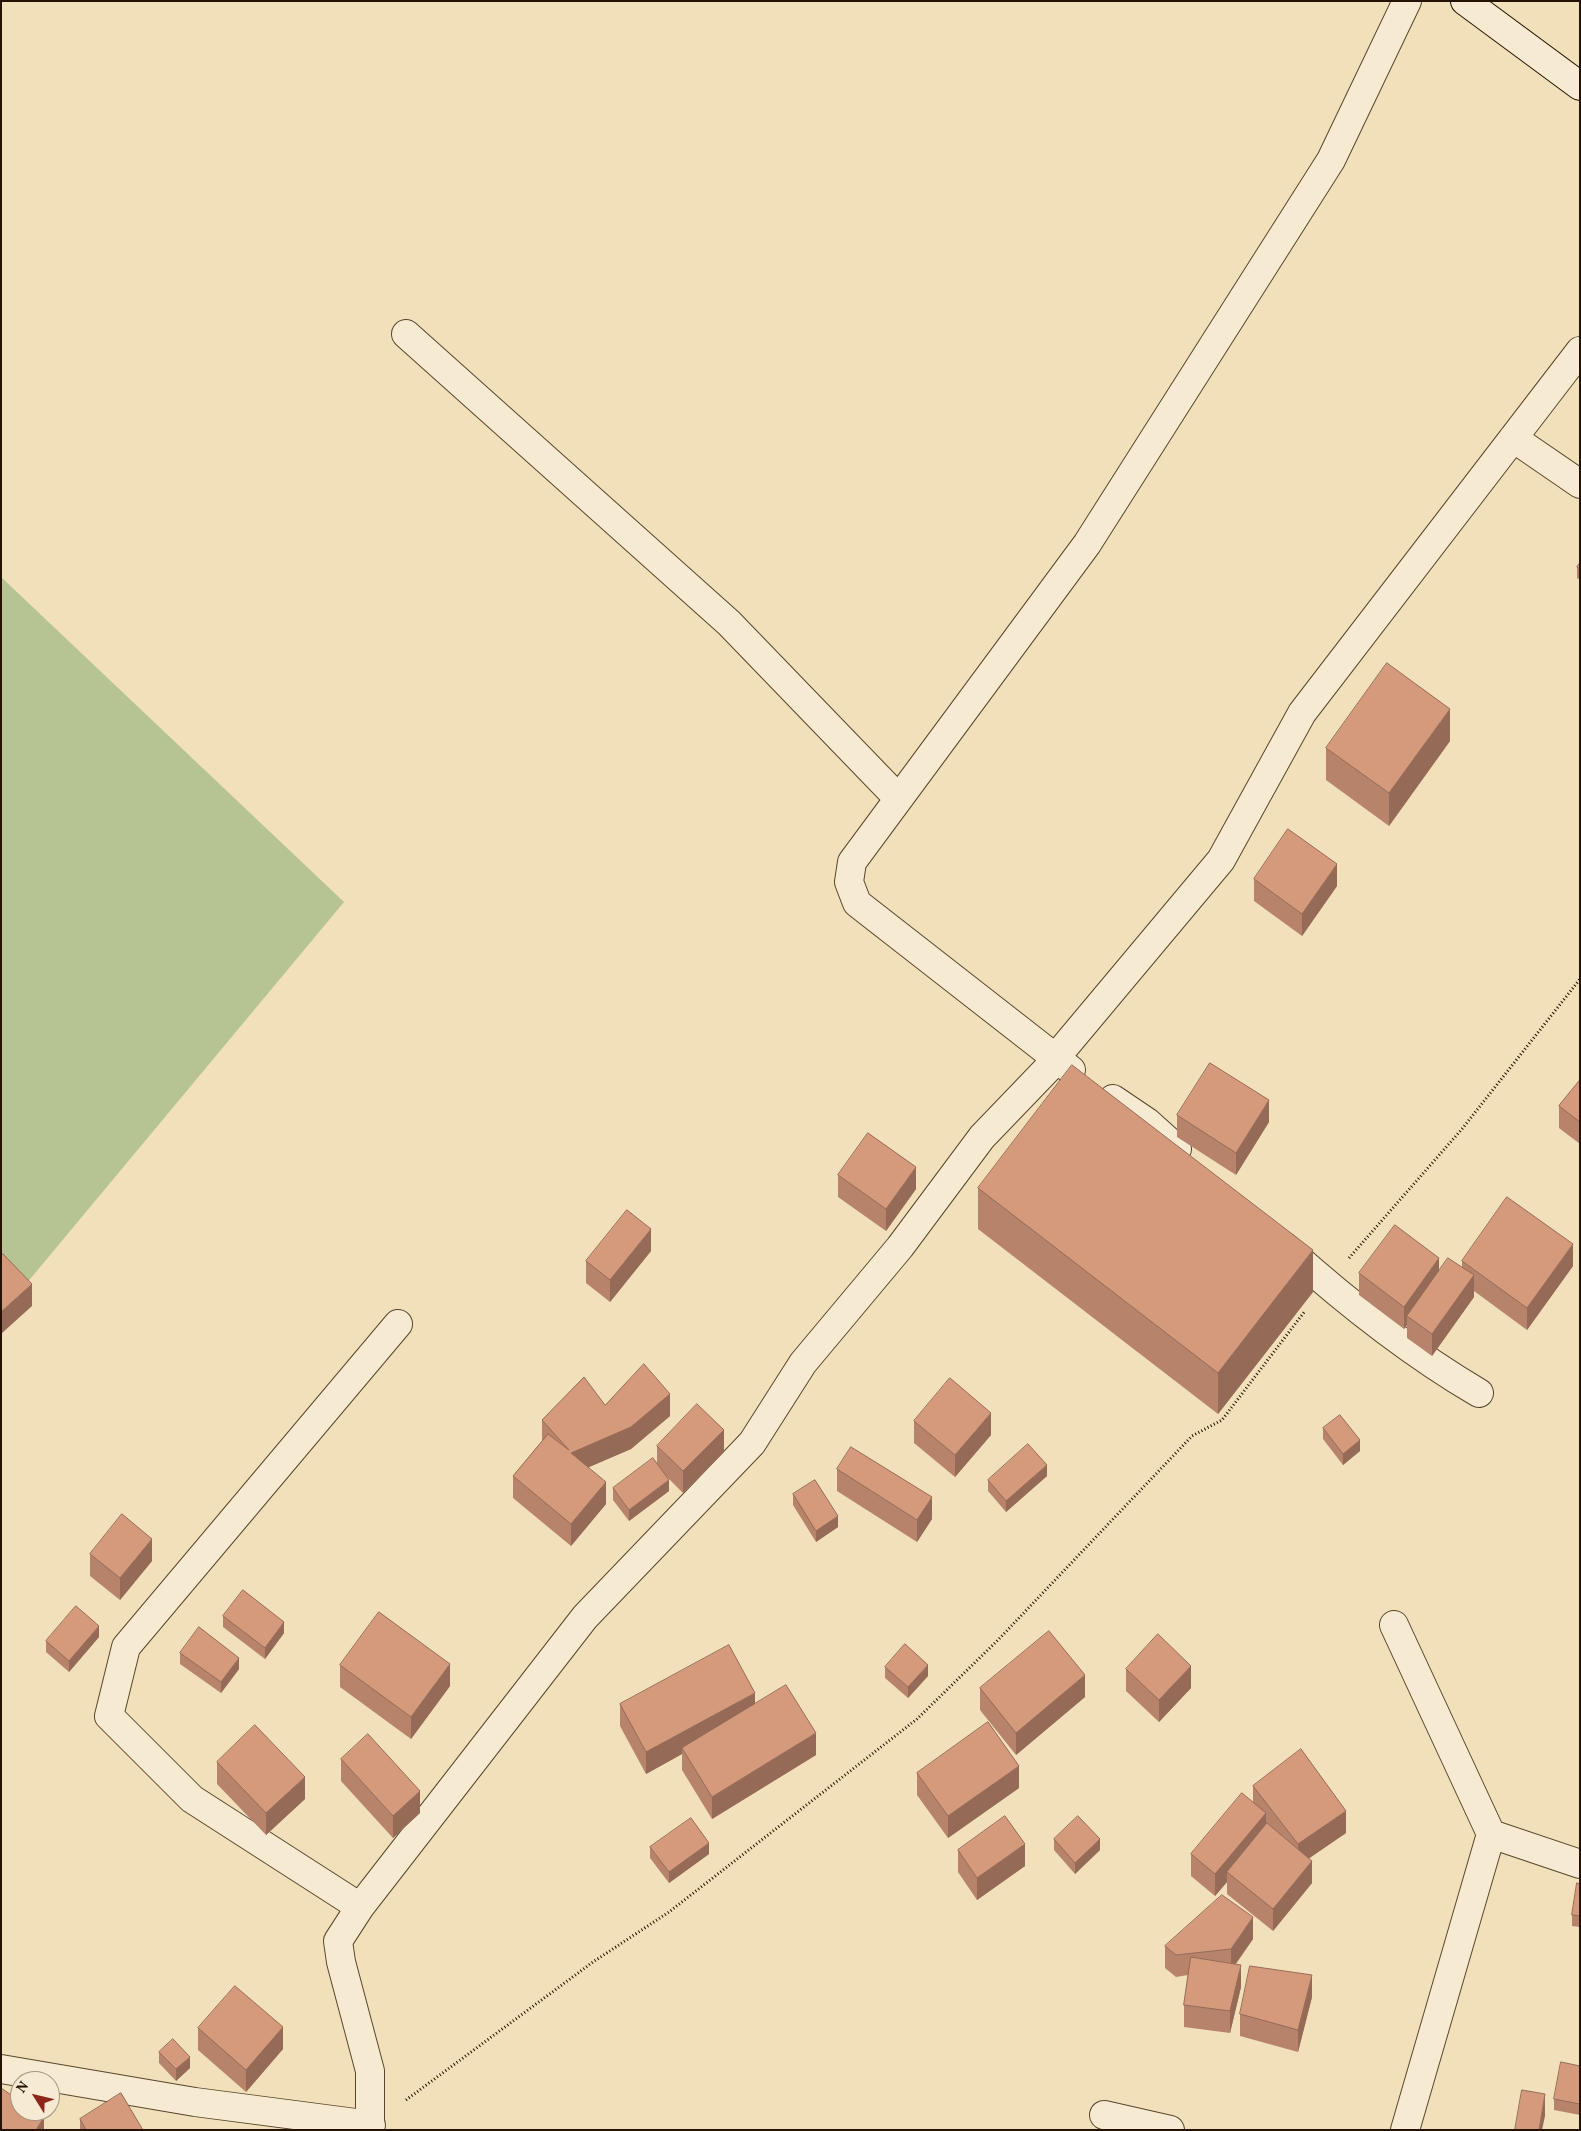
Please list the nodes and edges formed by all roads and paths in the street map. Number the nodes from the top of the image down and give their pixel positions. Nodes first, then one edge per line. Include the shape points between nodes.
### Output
1 (1407, 1) edge
2 (1465, 1) edge
3 (1580, 86) edge
4 (406, 334) dead end
5 (1580, 351) edge
6 (1513, 438) junction
7 (1580, 484) edge
8 (898, 798) junction
9 (1580, 979) edge
10 (1056, 1060) junction
11 (1197, 1167) edge
12 (1269, 1232) edge
13 (1326, 1283) junction
14 (398, 1324) dead end
15 (1478, 1394) dead end
16 (1394, 1625) dead end
17 (1491, 1834) junction
18 (1580, 1864) edge
19 (360, 1907) junction
20 (1, 2069) edge
21 (1104, 2115) dead end
22 (370, 2128) edge
23 (1170, 2130) edge
24 (1405, 2130) edge

1 - 8 street via 1331,160 1132,473 1086,544
2 - 3 street
4 - 8 street via 730,623
5 - 6 street
6 - 7 street
6 - 10 street via 1302,713 1221,860
8 - 10 street via 852,862 849,882 857,903
9 - 13 path via 1462,1129
10 - 11 street via 1147,1122
10 - 19 street via 982,1137 900,1247 803,1363 752,1443 585,1617
12 - 13 street
13 - 15 street via 1440,1370
13 - 22 path via 1222,1420 1192,1436 998,1640 917,1718 669,1912 593,1962
14 - 19 street via 126,1647 109,1716 192,1799
16 - 17 street
17 - 18 street
17 - 24 street
19 - 22 street via 338,1941 370,2071
20 - 22 street
21 - 23 street

